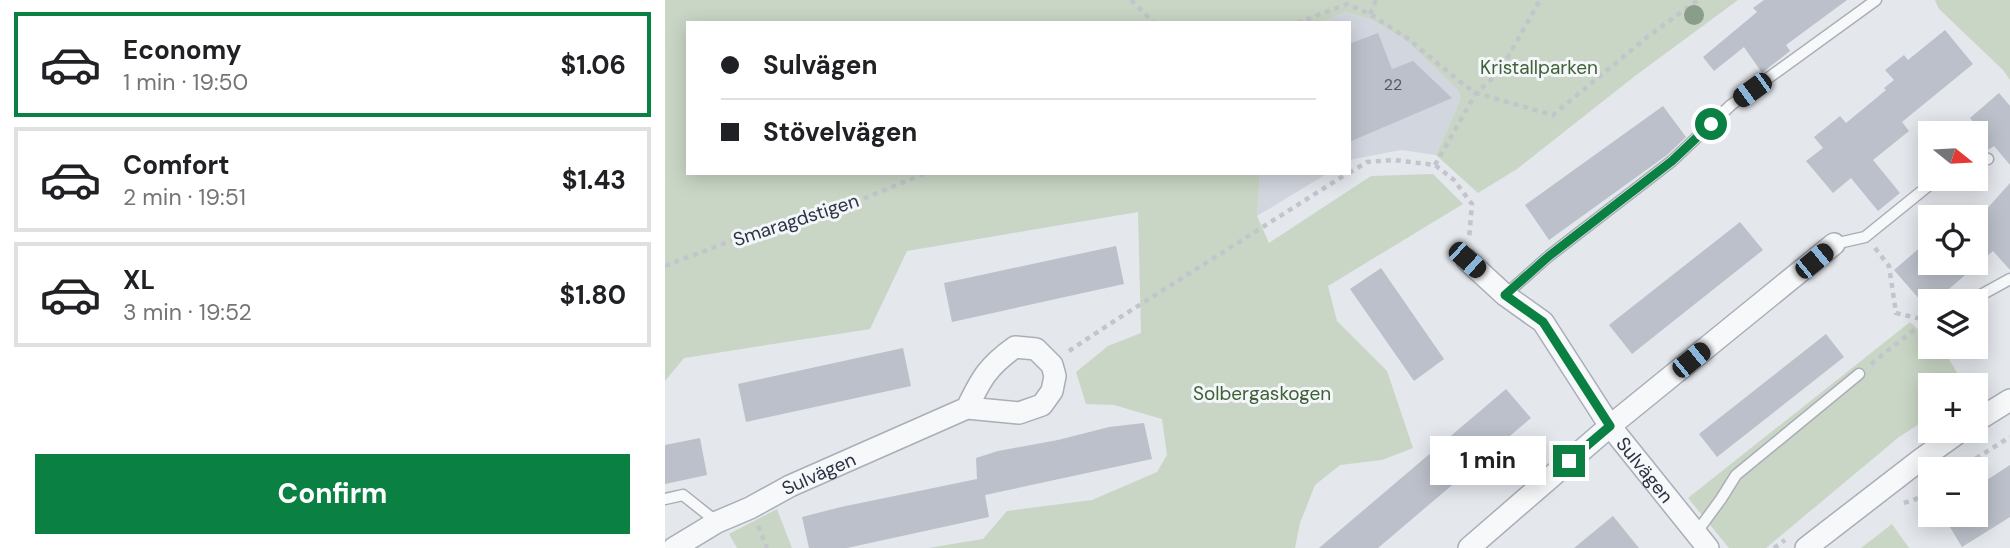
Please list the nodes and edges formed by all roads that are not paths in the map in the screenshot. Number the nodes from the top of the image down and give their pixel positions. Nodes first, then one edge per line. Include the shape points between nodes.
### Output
1 (1876, 0) edge
2 (1922, 191) edge
3 (1834, 244) joint
4 (1467, 260) road end
5 (2010, 279) edge
6 (1988, 291) edge
7 (1505, 295) junction
8 (1859, 374) road end
9 (2010, 400) edge
10 (967, 408) junction
11 (1988, 414) edge
12 (1610, 426) junction
13 (1944, 443) edge
14 (665, 499) edge
15 (717, 522) junction
16 (1702, 540) edge
17 (674, 548) edge
18 (1469, 548) edge
19 (1806, 548) edge

1 - 7 lane via 1731,105 1672,161
2 - 3 lane via 1865,237
3 - 12 street
4 - 7 street, Sulvägen
5 - 6 lane
7 - 12 street, Sulvägen via 1543,322
8 - 16 lane via 1736,475
9 - 11 street
10 - 10 street, Sulvägen via 989,368 1015,347 1036,349 1051,364 1055,376 1052,391 1042,405 1019,413
10 - 15 street, Sulvägen
12 - 16 street, Sulvägen
12 - 18 street
13 - 19 street
14 - 15 lane via 683,495
15 - 17 street, Sulvägen

